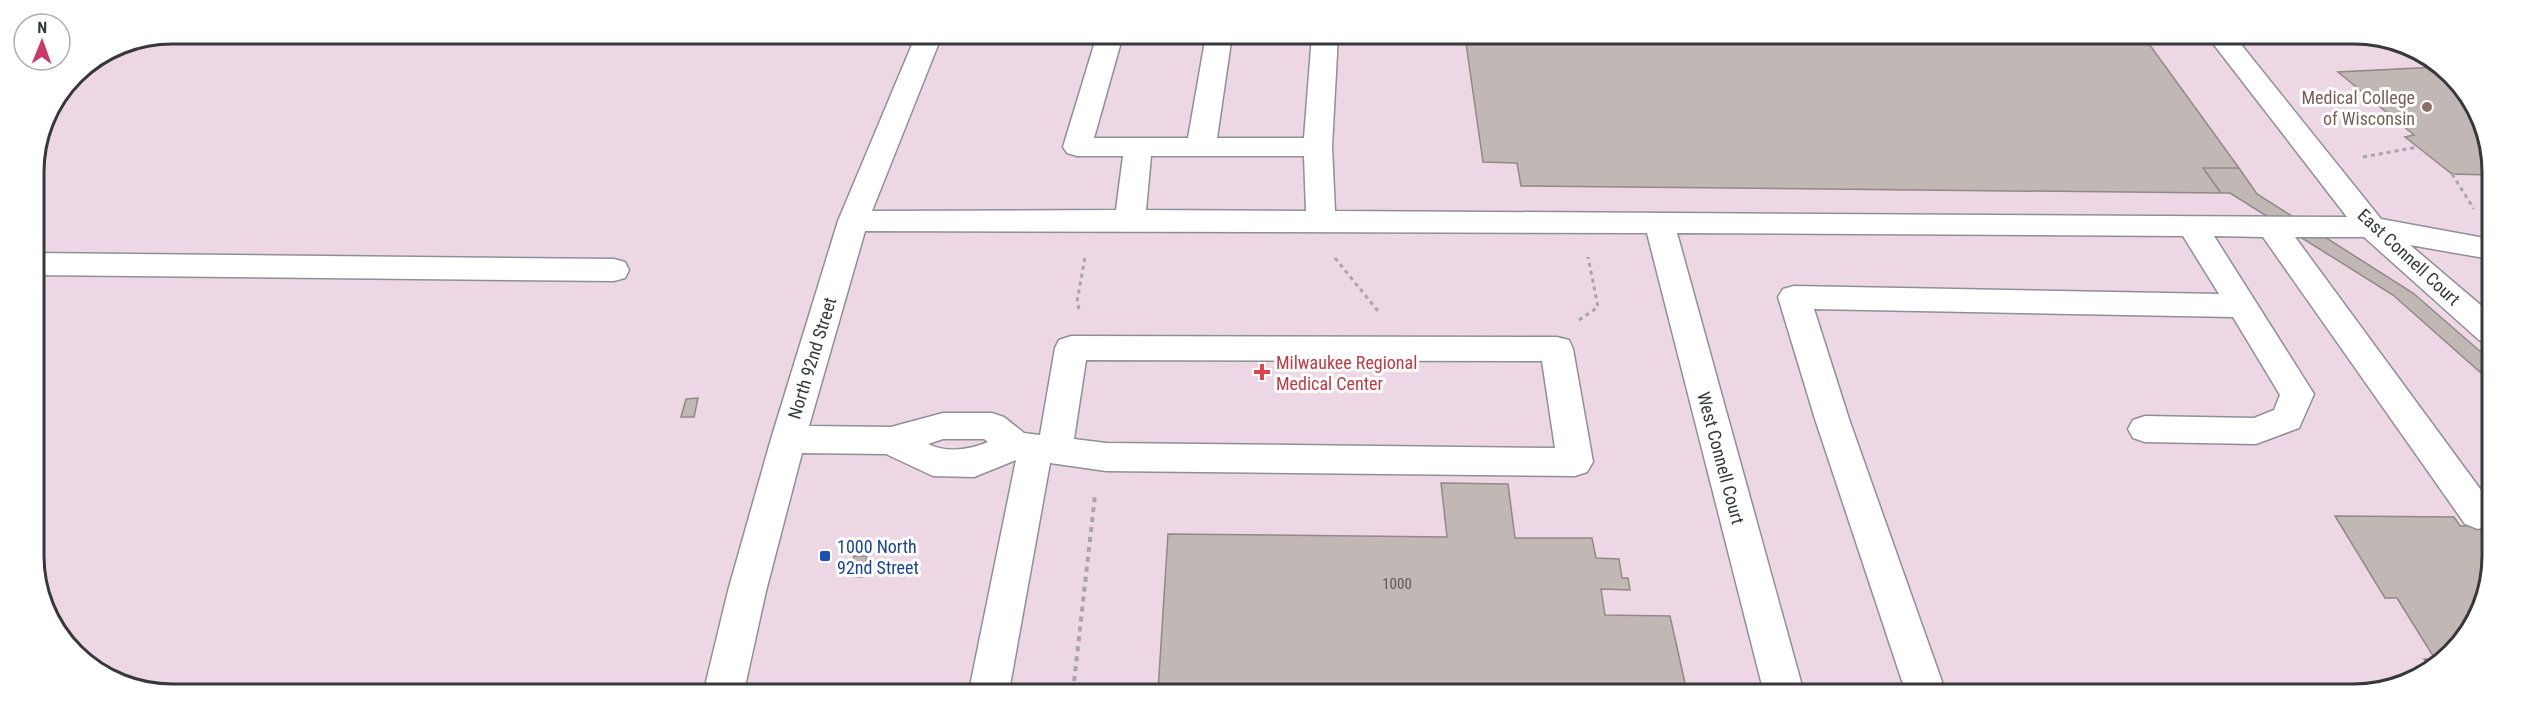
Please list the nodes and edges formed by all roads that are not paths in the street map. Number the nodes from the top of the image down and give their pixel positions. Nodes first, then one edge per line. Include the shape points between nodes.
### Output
1 (925, 44) edge
2 (1107, 44) edge
3 (1218, 44) edge
4 (1324, 44) edge
5 (2226, 44) edge
6 (1138, 147) junction
7 (1201, 147) junction
8 (1318, 147) junction
9 (1130, 220) junction
10 (853, 221) junction
11 (1321, 221) junction
12 (1659, 223) junction
13 (2192, 226) junction
14 (2271, 226) junction
15 (2371, 227) junction
16 (2482, 248) edge
17 (44, 264) edge
18 (614, 270) dead end
19 (2241, 306) junction
20 (2482, 325) edge
21 (2145, 429) dead end
22 (788, 439) junction
23 (1036, 447) junction
24 (2478, 514) dead end
25 (1781, 683) edge
26 (1923, 683) edge
27 (725, 684) edge
28 (990, 684) edge

1 - 10 street, North 92nd Street
2 - 6 street via 1077,147
3 - 7 street
4 - 8 street
5 - 15 street, East Connell Court
6 - 7 street
6 - 9 street
7 - 8 street
8 - 11 street
9 - 10 street
9 - 11 street
10 - 22 street, North 92nd Street
11 - 12 street
12 - 13 street
12 - 25 street, West Connell Court
13 - 14 street
13 - 19 street
14 - 15 street
14 - 24 street
15 - 16 street
15 - 20 street, East Connell Court
17 - 18 street
19 - 21 street via 2297,394 2288,420 2256,431
19 - 26 street via 1794,297
22 - 23 street via 891,441 933,462 974,463
22 - 27 street, North 92nd Street
23 - 23 street via 1106,457 1575,462 1557,349 1071,348
23 - 28 street

